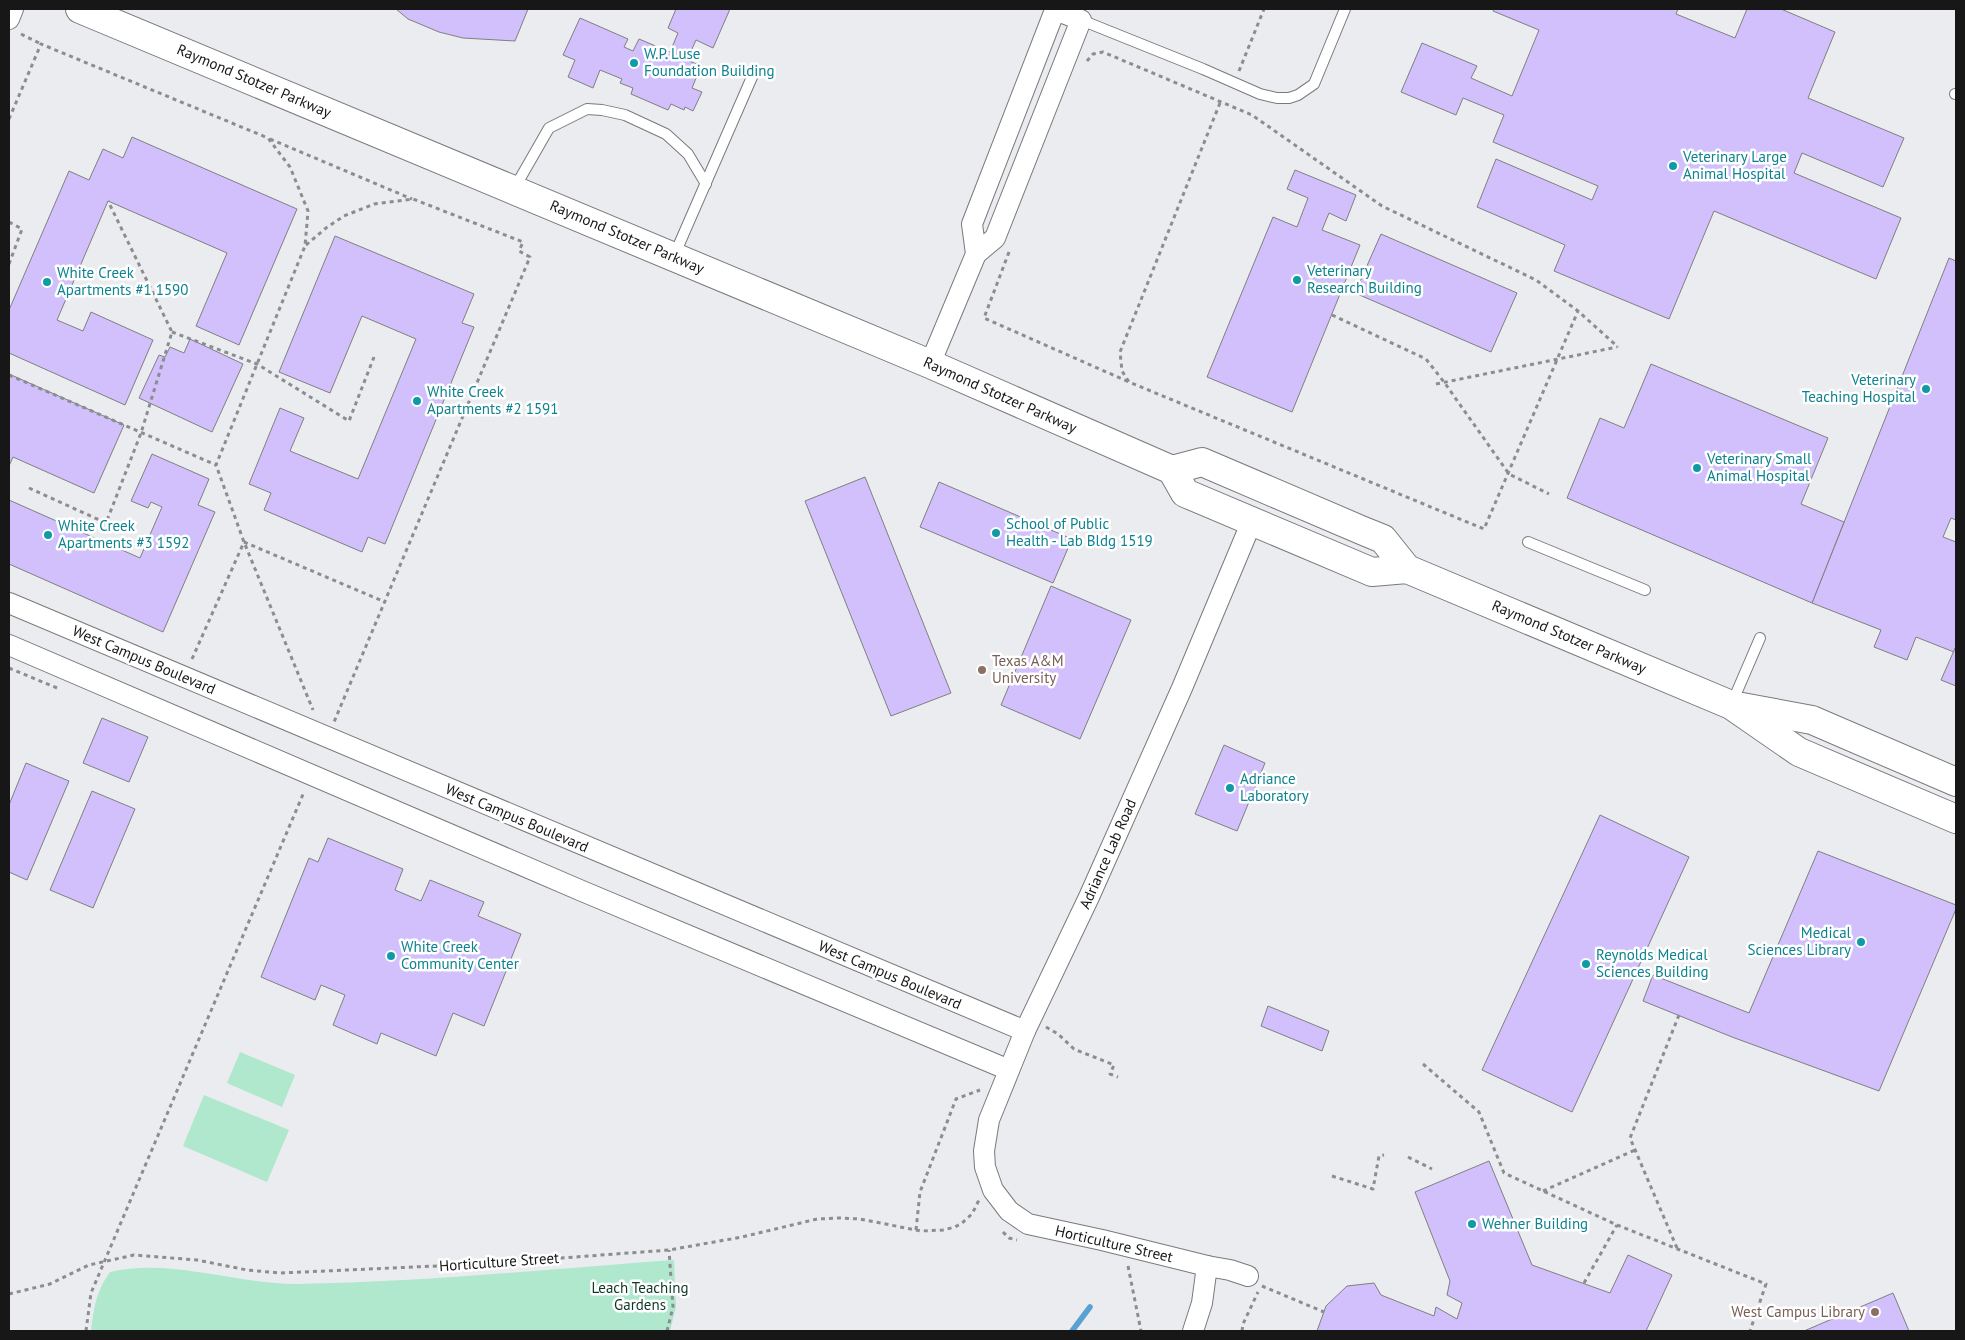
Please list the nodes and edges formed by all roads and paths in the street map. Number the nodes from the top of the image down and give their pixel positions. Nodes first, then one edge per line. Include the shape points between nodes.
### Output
1 (13, 9) edge
2 (80, 9) edge
3 (129, 9) edge
4 (1054, 9) edge
5 (1264, 9) edge
6 (1346, 9) edge
7 (1081, 20) junction
8 (13, 26) edge
9 (146, 36) junction
10 (41, 44) junction
11 (1084, 65) dead end
12 (752, 77) dead end
13 (1234, 82) junction
14 (1223, 103) junction
15 (9, 119) edge
16 (268, 138) junction
17 (706, 184) junction
18 (514, 190) junction
19 (413, 199) junction
20 (108, 202) dead end
21 (9, 222) edge
22 (305, 246) junction
23 (1011, 248) dead end
24 (976, 254) junction
25 (674, 257) junction
26 (9, 264) edge
27 (1578, 311) junction
28 (1332, 315) dead end
29 (172, 332) junction
30 (374, 357) dead end
31 (1557, 360) junction
32 (257, 364) junction
33 (930, 364) junction
34 (9, 375) edge
35 (1129, 382) junction
36 (1444, 382) junction
37 (1436, 384) dead end
38 (141, 433) junction
39 (216, 465) junction
40 (1172, 470) junction
41 (1509, 474) junction
42 (29, 488) dead end
43 (1549, 494) dead end
44 (1252, 521) junction
45 (1362, 530) junction
46 (244, 542) junction
47 (1528, 542) dead end
48 (1407, 569) junction
49 (1645, 590) dead end
50 (385, 602) junction
51 (9, 603) edge
52 (1760, 638) dead end
53 (9, 644) edge
54 (192, 659) dead end
55 (1731, 705) junction
56 (313, 711) dead end
57 (330, 729) dead end
58 (1931, 772) junction
59 (1956, 782) edge
60 (308, 784) dead end
61 (1918, 802) junction
62 (1956, 819) edge
63 (1679, 1015) dead end
64 (1045, 1027) dead end
65 (1025, 1032) junction
66 (1423, 1064) dead end
67 (1009, 1070) junction
68 (1118, 1078) dead end
69 (980, 1090) dead end
70 (1635, 1150) junction
71 (1384, 1156) dead end
72 (1408, 1156) dead end
73 (1432, 1169) dead end
74 (1332, 1176) dead end
75 (1543, 1191) junction
76 (986, 1195) junction
77 (1617, 1225) junction
78 (916, 1230) junction
79 (1677, 1248) junction
80 (669, 1250) junction
81 (105, 1260) junction
82 (1207, 1266) junction
83 (1248, 1276) dead end
84 (1584, 1283) dead end
85 (9, 1294) edge
86 (1324, 1312) dead end
87 (86, 1331) edge
88 (666, 1331) edge
89 (1193, 1331) edge
90 (1242, 1331) edge
91 (1750, 1331) edge

1 - 8 street
2 - 9 main road, Raymond Stotzer Parkway
3 - 9 main road
4 - 7 street
4 - 24 street via 972,224
5 - 13 path
6 - 13 lane via 1314,84 1307,90 1289,98 1277,98
7 - 13 lane
7 - 24 street via 995,238
8 - 10 path
9 - 18 main road, Raymond Stotzer Parkway
10 - 15 path
10 - 16 path
11 - 14 path via 1093,54 1103,52
12 - 17 lane
13 - 14 path
14 - 27 path via 1252,115 1382,206 1536,280
14 - 35 path via 1120,352 1122,371
16 - 19 path
16 - 22 path via 290,167 308,211
17 - 18 lane via 688,154 666,134 625,115 587,110 549,128
17 - 25 lane
18 - 25 main road, Raymond Stotzer Parkway
19 - 22 path via 374,204 344,216
19 - 50 path via 523,242 519,251 530,257
20 - 29 path
21 - 26 path via 22,229
22 - 32 path
23 - 35 path via 984,318
24 - 33 street
25 - 33 main road, Raymond Stotzer Parkway
27 - 31 path
27 - 31 path via 1618,347
28 - 36 path via 1426,360
29 - 32 path
29 - 38 path
30 - 32 path via 349,421
31 - 36 path
31 - 41 path
32 - 39 path
33 - 40 main road, Raymond Stotzer Parkway
34 - 38 path
35 - 41 path via 1484,529
36 - 37 path
36 - 41 path
38 - 39 path
38 - 42 path via 106,523
39 - 46 path
40 - 44 main road, Raymond Stotzer Parkway via 1185,493
40 - 45 main road, Raymond Stotzer Parkway via 1202,462
41 - 43 path
44 - 45 main road via 1274,512 1328,534
44 - 48 main road, Raymond Stotzer Parkway via 1372,572
44 - 65 street, Adriance Lab Road via 1178,697
45 - 48 main road, Raymond Stotzer Parkway via 1383,539
46 - 50 path
46 - 54 path
46 - 56 path
47 - 49 lane
48 - 55 main road, Raymond Stotzer Parkway
50 - 57 path
51 - 65 street, West Campus Boulevard
52 - 55 lane
53 - 67 street via 582,891
55 - 58 main road, Raymond Stotzer Parkway via 1812,720
55 - 61 main road, Raymond Stotzer Parkway via 1799,752
58 - 59 main road, Raymond Stotzer Parkway
58 - 61 main road
60 - 81 path
61 - 62 main road, Raymond Stotzer Parkway
63 - 70 path via 1630,1138
64 - 68 path via 1074,1049 1114,1065 1110,1074
65 - 67 street, Adriance Lab Road
66 - 75 path via 1479,1112 1504,1174
67 - 76 street, Adriance Lab Road via 985,1135
69 - 78 path via 956,1099 920,1192
70 - 75 path
70 - 79 path
71 - 74 path via 1379,1156 1373,1189
72 - 73 path
75 - 77 path
76 - 78 path, Horticulture Street via 972,1214 955,1227
76 - 82 street, Horticulture Street via 1028,1224
77 - 79 path
77 - 84 path
78 - 80 path, Horticulture Street via 860,1219 818,1219
79 - 91 path via 1766,1284
80 - 81 path, Horticulture Street via 280,1274 197,1260 134,1255
80 - 88 path via 673,1307
81 - 85 path, Horticulture Street via 50,1284
81 - 87 path via 92,1293
82 - 83 street, Horticulture Street
82 - 89 street via 1202,1303
86 - 90 path via 1261,1285

